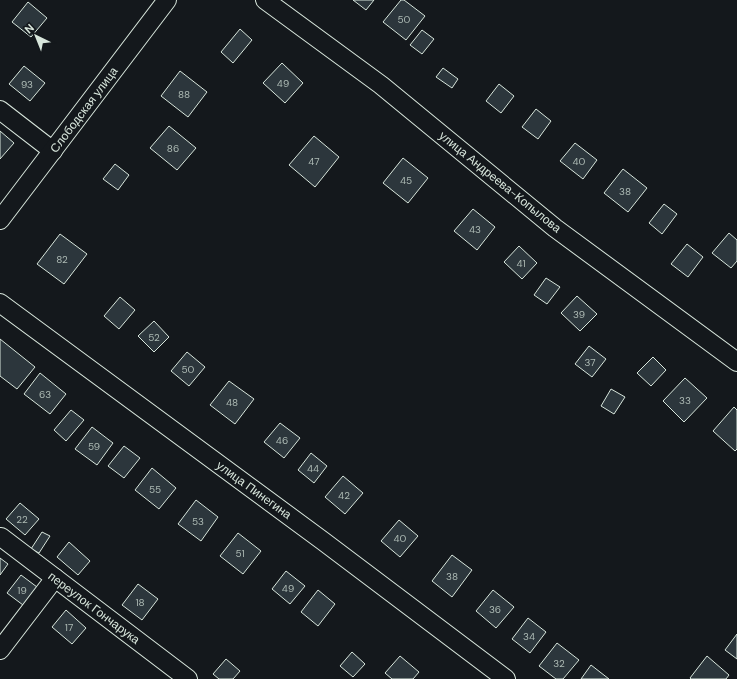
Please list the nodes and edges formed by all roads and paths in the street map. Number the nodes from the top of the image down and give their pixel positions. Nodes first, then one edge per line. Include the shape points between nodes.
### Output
1 (167, 0) edge
2 (265, 0) edge
3 (0, 110) edge
4 (53, 151) junction
5 (0, 220) edge
6 (0, 303) edge
7 (737, 362) edge
8 (0, 537) edge
9 (55, 578) junction
10 (0, 650) edge
11 (188, 679) edge
12 (506, 679) edge

1 - 4 street, Слободская улица
2 - 7 street, улица Андреева-Копылова via 381,85 555,228
3 - 4 street
4 - 5 street, Слободская улица
6 - 12 street, улица Пинегина via 317,536
8 - 9 street, переулок Гончарука
9 - 10 street
9 - 11 street, переулок Гончарука

